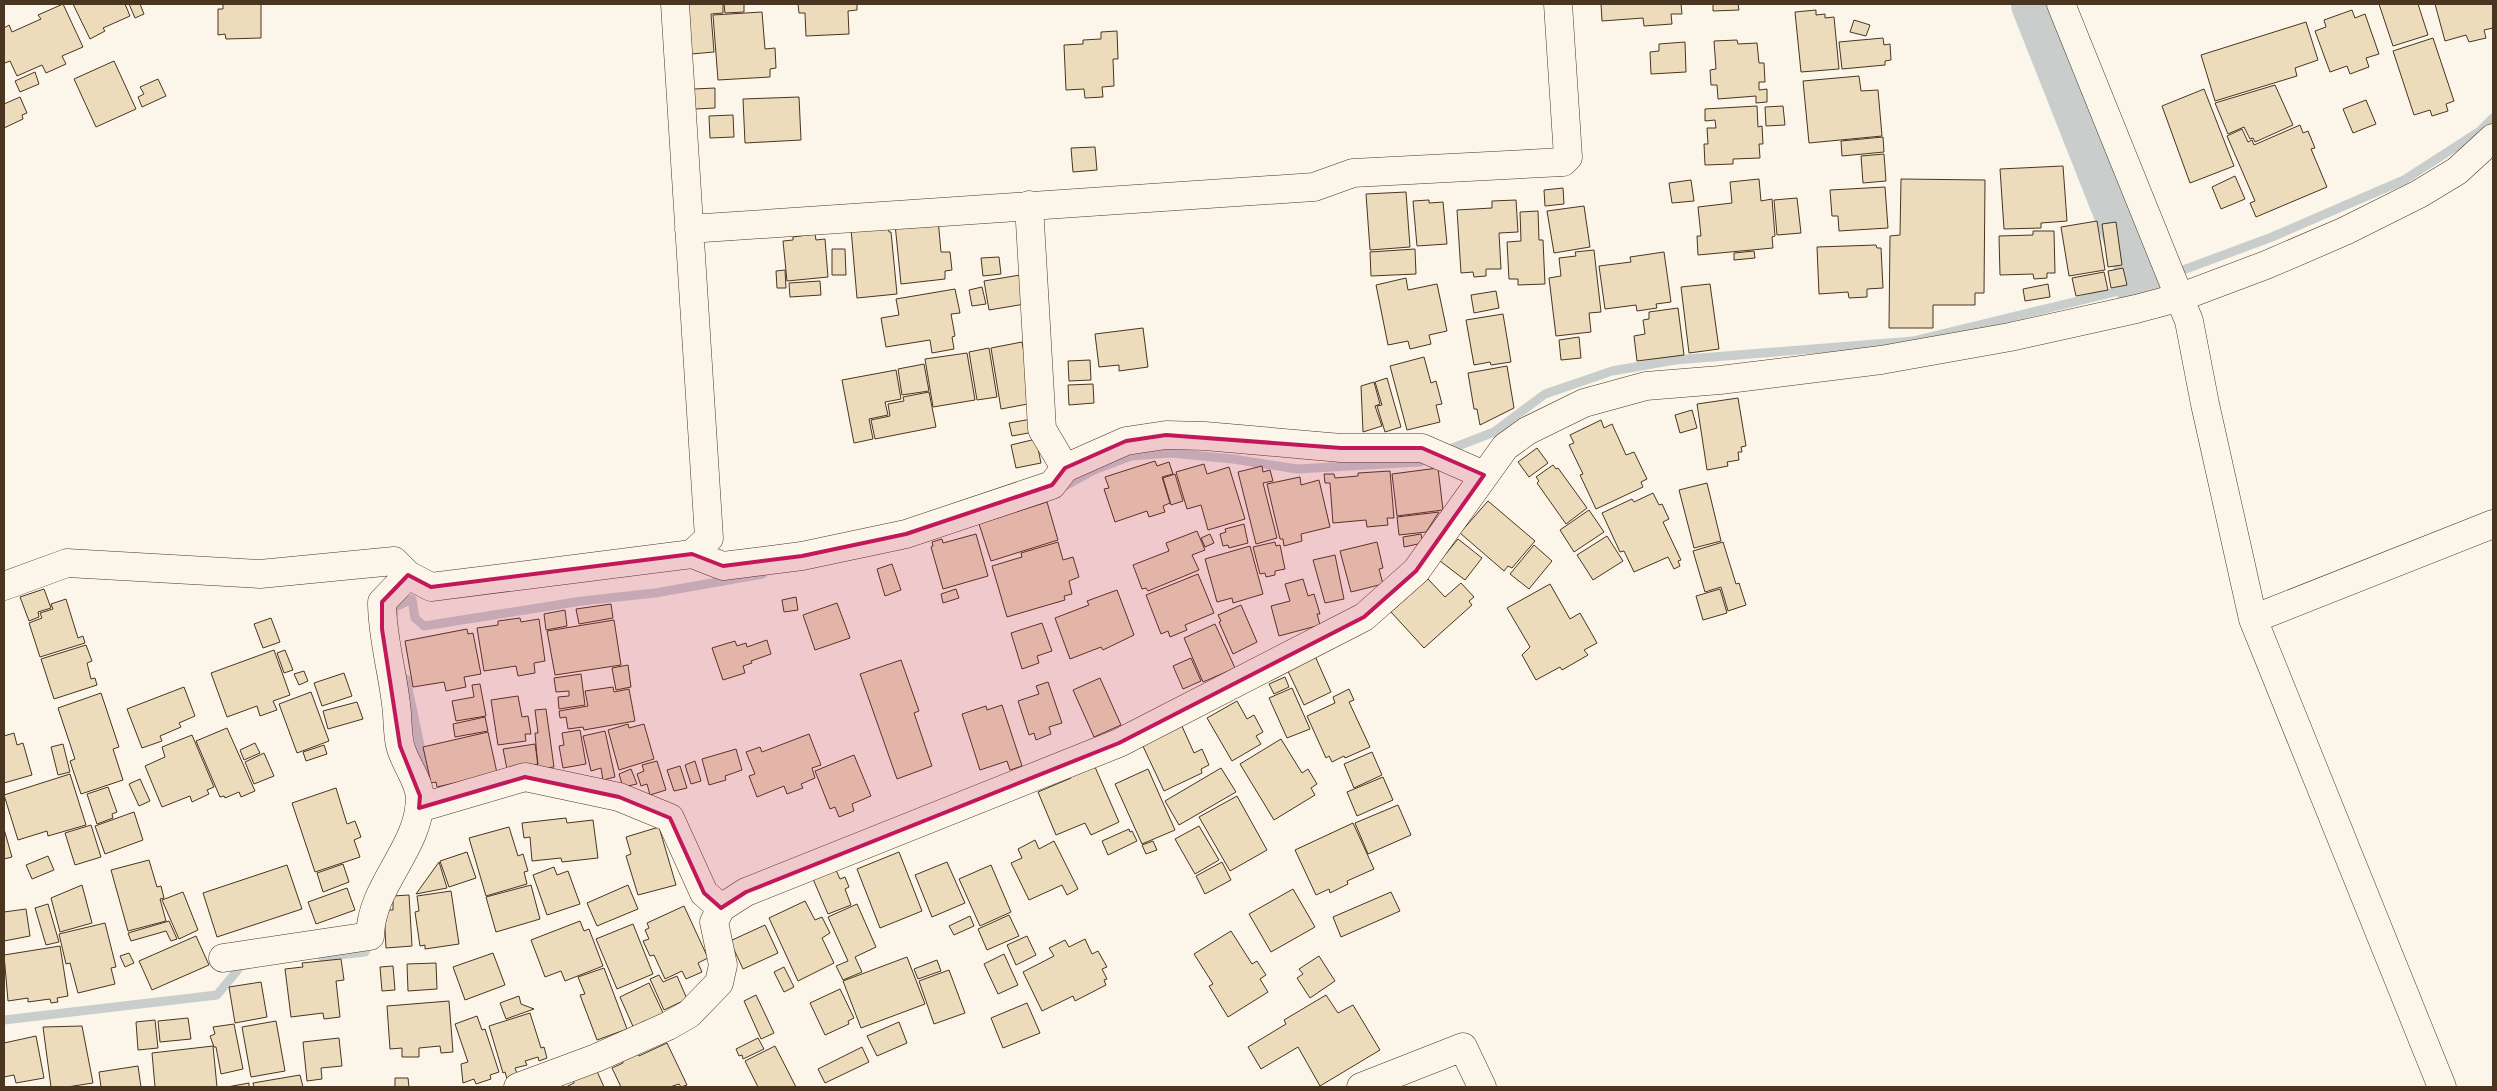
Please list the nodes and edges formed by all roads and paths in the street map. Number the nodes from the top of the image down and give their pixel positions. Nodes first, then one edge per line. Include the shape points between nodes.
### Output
1 (675, 4) edge
2 (1558, 4) edge
3 (2061, 4) edge
4 (2493, 138) edge
5 (1029, 205) junction
6 (690, 229) junction
7 (2181, 297) junction
8 (1065, 468) junction
9 (1484, 475) junction
10 (2493, 524) edge
11 (692, 554) junction
12 (408, 575) junction
13 (4, 586) edge
14 (2254, 619) junction
15 (419, 808) junction
16 (720, 908) junction
17 (223, 958) dead end
18 (518, 1087) edge
19 (1361, 1087) edge
20 (1482, 1087) edge
21 (2442, 1087) edge

1 - 6 street
2 - 5 street via 1568,157 1563,162 1353,173 1314,188
3 - 7 street
4 - 7 street via 2456,171 2419,194 2345,231
5 - 6 street
5 - 8 street via 1042,430
6 - 11 street via 709,538
7 - 9 street via 2010,337 1881,360 1646,386 1584,404 1527,431 1504,447
7 - 14 street
8 - 9 street via 1126,440 1166,435 1341,448 1422,448
8 - 11 street via 1052,484 906,534 802,556 723,566
9 - 16 street via 1416,570 1364,617 1119,743 746,892
10 - 14 street
11 - 12 street via 431,587
12 - 13 street via 394,561 260,574 67,563
12 - 15 street via 382,602 382,629 396,703 400,746 420,796
14 - 21 street
15 - 16 street via 525,777 619,797 670,818 704,892
15 - 17 street via 418,822 377,901 370,922 370,936
16 - 18 street via 714,922 723,965 719,983 688,1014 596,1058
19 - 20 street via 1463,1047

